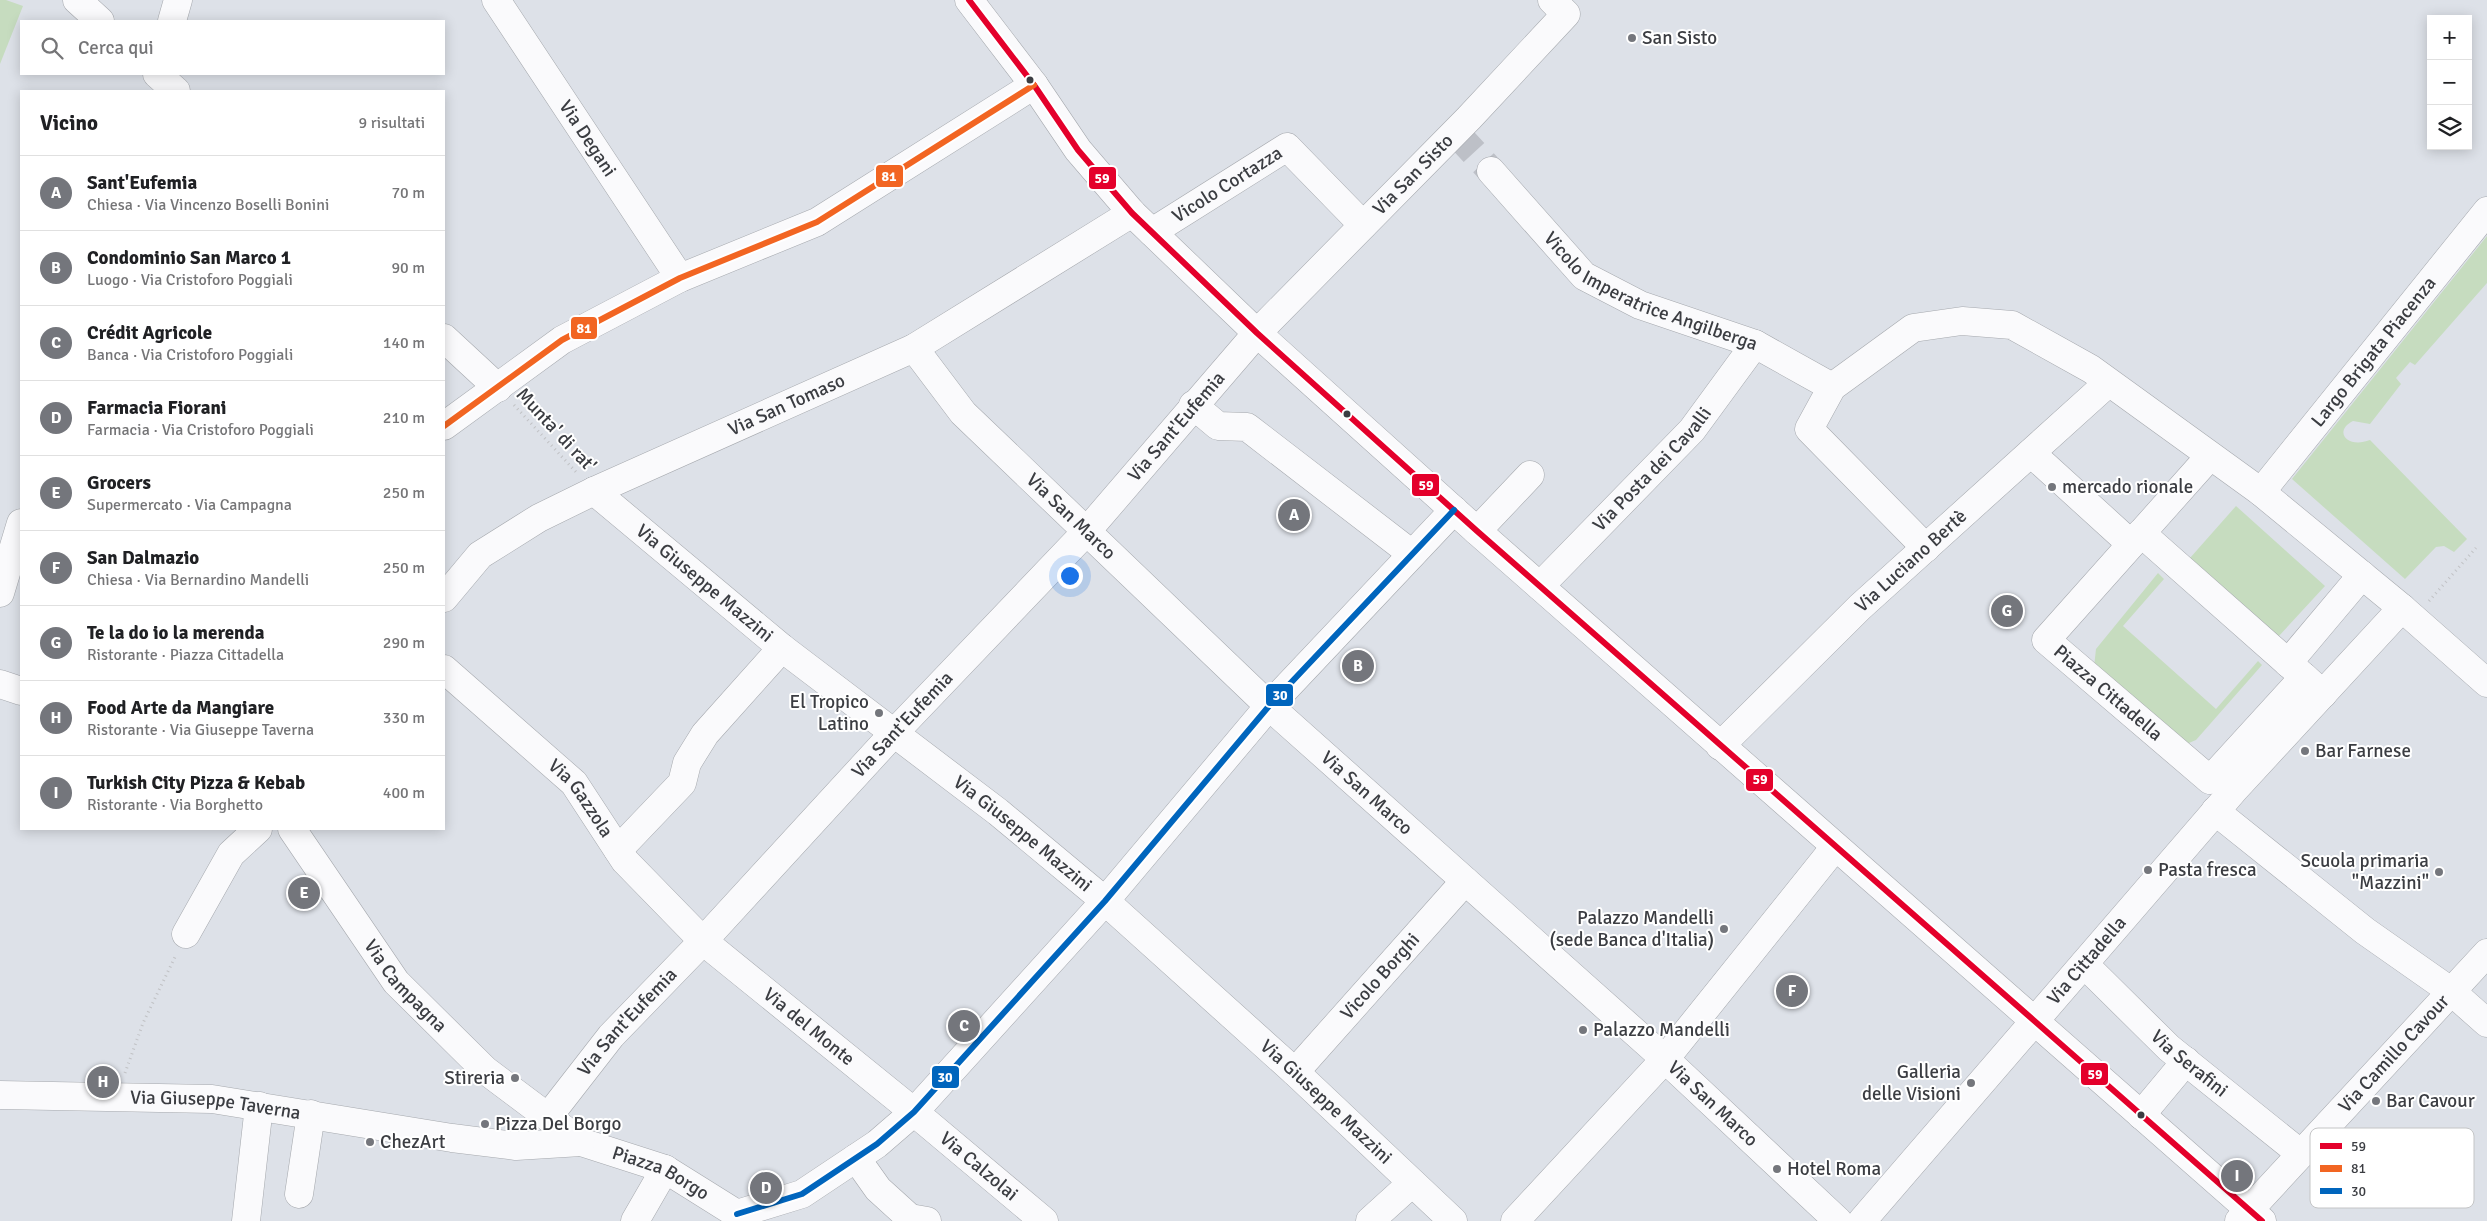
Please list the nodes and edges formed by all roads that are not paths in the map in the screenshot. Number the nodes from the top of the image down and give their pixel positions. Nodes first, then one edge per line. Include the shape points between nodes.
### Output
1 (77, 0) edge
2 (178, 0) edge
3 (496, 0) edge
4 (977, 3) edge
5 (1559, 7) edge
6 (99, 20) edge
7 (172, 20) edge
8 (157, 75) edge
9 (158, 75) edge
10 (1034, 84) junction
11 (152, 90) edge
12 (175, 90) edge
13 (1491, 171) tunnel mouth
14 (2487, 211) edge
15 (1132, 213) junction
16 (1363, 225) junction
17 (1152, 232) junction
18 (680, 278) junction
19 (1257, 333) junction
20 (445, 339) edge
21 (1756, 344) junction
22 (914, 348) junction
23 (2108, 383) junction
24 (1832, 387) junction
25 (498, 388) junction
26 (1193, 405) junction
27 (445, 425) edge
28 (2031, 453) junction
29 (2210, 456) junction
30 (1530, 475) dead end
31 (594, 491) junction
32 (2261, 492) junction
33 (1454, 510) junction
34 (20, 526) edge
35 (1477, 531) junction
36 (1086, 532) junction
37 (2136, 539) junction
38 (1926, 548) junction
39 (1412, 554) junction
40 (2362, 575) junction
41 (1540, 586) junction
42 (0, 593) edge
43 (445, 597) edge
44 (2408, 613) junction
45 (782, 648) junction
46 (445, 670) edge
47 (2305, 678) junction
48 (0, 684) edge
49 (2487, 684) edge
50 (20, 691) edge
51 (1269, 706) junction
52 (894, 734) junction
53 (1720, 746) junction
54 (2233, 791) joint
55 (2215, 811) junction
56 (257, 830) edge
57 (293, 830) edge
58 (1835, 847) junction
59 (618, 850) junction
60 (1465, 881) junction
61 (1105, 901) junction
62 (186, 934) road end
63 (703, 941) junction
64 (2487, 953) edge
65 (2084, 964) junction
66 (2452, 992) junction
67 (2034, 1022) junction
68 (2487, 1024) edge
69 (1665, 1059) junction
70 (2186, 1061) junction
71 (1295, 1072) junction
72 (1, 1101) edge
73 (258, 1106) junction
74 (914, 1112) junction
75 (310, 1114) junction
76 (2141, 1115) junction
77 (548, 1118) junction
78 (2325, 1128) edge
79 (580, 1142) junction
80 (2310, 1144) edge
81 (516, 1146) joint
82 (2301, 1154) junction
83 (856, 1158) junction
84 (665, 1169) junction
85 (1412, 1183) junction
86 (299, 1194) dead end
87 (740, 1217) edge
88 (2250, 1217) edge
89 (246, 1221) edge
90 (635, 1221) edge
91 (927, 1221) edge
92 (1044, 1221) edge
93 (1370, 1221) edge
94 (1453, 1221) edge
95 (1515, 1221) edge
96 (1838, 1221) edge
97 (1862, 1221) edge

1 - 6 street
2 - 7 street
3 - 18 street, Via Degani
4 - 10 street
5 - 16 street, Via San Sisto via 1455,132
8 - 11 street
9 - 12 street
10 - 15 street via 1078,150
10 - 18 street via 817,222
13 - 21 street, Vicolo Imperatrice Angilberga via 1584,276 1640,304
14 - 32 street, Largo Brigata Piacenza
15 - 17 street
15 - 22 street, Via San Tomaso
16 - 17 street, Vicolo Cortazza via 1287,147
16 - 19 street, Via San Sisto
17 - 19 street
18 - 25 street via 562,340
19 - 26 street, Via Sant'Eufemia
19 - 33 street
20 - 25 street
21 - 24 street, Vicolo Imperatrice Angilberga
21 - 41 street, Via Posta dei Cavalli via 1692,430
22 - 31 street, Via San Tomaso
22 - 36 street, Via San Marco via 963,413
23 - 24 street via 2091,369 2012,325 1962,321 1914,328
23 - 28 street, Via Luciano Bertè
23 - 29 street
24 - 38 street via 1809,429
25 - 27 street
26 - 36 street, Via Sant'Eufemia
26 - 39 street via 1218,426 1247,427
28 - 37 street
28 - 38 street, Via Luciano Bertè
29 - 32 street
29 - 37 street, Piazza Cittadella
30 - 35 street
31 - 43 street, Via San Tomaso via 539,518 480,555
31 - 45 street, Via Giuseppe Mazzini
32 - 40 street
33 - 35 street
33 - 39 street
34 - 42 street
35 - 41 street
36 - 51 street, Via San Marco
36 - 52 street, Via Sant'Eufemia
37 - 47 street
37 - 47 street, Piazza Cittadella via 2046,640 2210,780
38 - 53 street, Via Luciano Bertè via 1860,607
39 - 51 street
40 - 44 street
40 - 47 street
41 - 53 street
44 - 47 street, Piazza Cittadella
44 - 49 street
45 - 52 street, Via Giuseppe Mazzini
45 - 59 street via 705,734 686,763 682,783
46 - 59 street, Via Gazzola via 574,783
47 - 54 street, Piazza Cittadella
48 - 50 street
51 - 60 street, Via San Marco
51 - 61 street
52 - 61 street, Via Giuseppe Mazzini via 998,812
52 - 63 street, Via Sant'Eufemia
53 - 58 street
54 - 55 street, Via Cittadella
55 - 65 street, Via Cittadella
55 - 66 street via 2365,931
56 - 62 street via 231,854
57 - 77 street, Via Campagna via 396,982 485,1070
58 - 67 street
58 - 69 street
59 - 63 street, Via Gazzola
60 - 69 street, Via San Marco
60 - 71 street, Vicolo Borghi
61 - 71 street, Via Giuseppe Mazzini
61 - 74 street
63 - 74 street, Via del Monte
63 - 77 street, Via Sant'Eufemia via 611,1036
64 - 66 street, Via Camillo Cavour
65 - 67 street, Via Cittadella
65 - 70 street, Via Serafini
66 - 68 street
66 - 78 street, Via Camillo Cavour
67 - 76 street
67 - 97 street, Via Cittadella
69 - 95 street
69 - 96 street, Via San Marco
70 - 76 street
70 - 82 street, Via Serafini
71 - 85 street, Via Giuseppe Mazzini
72 - 73 street, Via Giuseppe Taverna via 116,1097 212,1099
73 - 75 street, Via Giuseppe Taverna
73 - 89 street
74 - 83 street
74 - 92 street, Via Calzolai
75 - 81 street, Via Giuseppe Taverna
75 - 86 street, Via Giuseppe Taverna
76 - 88 street
77 - 79 street, Piazza Borgo
79 - 81 street, Piazza Borgo
79 - 84 street, Piazza Borgo
80 - 82 street, Via Camillo Cavour
82 - 88 street, Via Camillo Cavour
83 - 87 street via 802,1194
83 - 91 street via 878,1189 910,1218
84 - 87 street, Piazza Borgo
84 - 90 street
85 - 93 street
85 - 94 street, Via Giuseppe Mazzini

